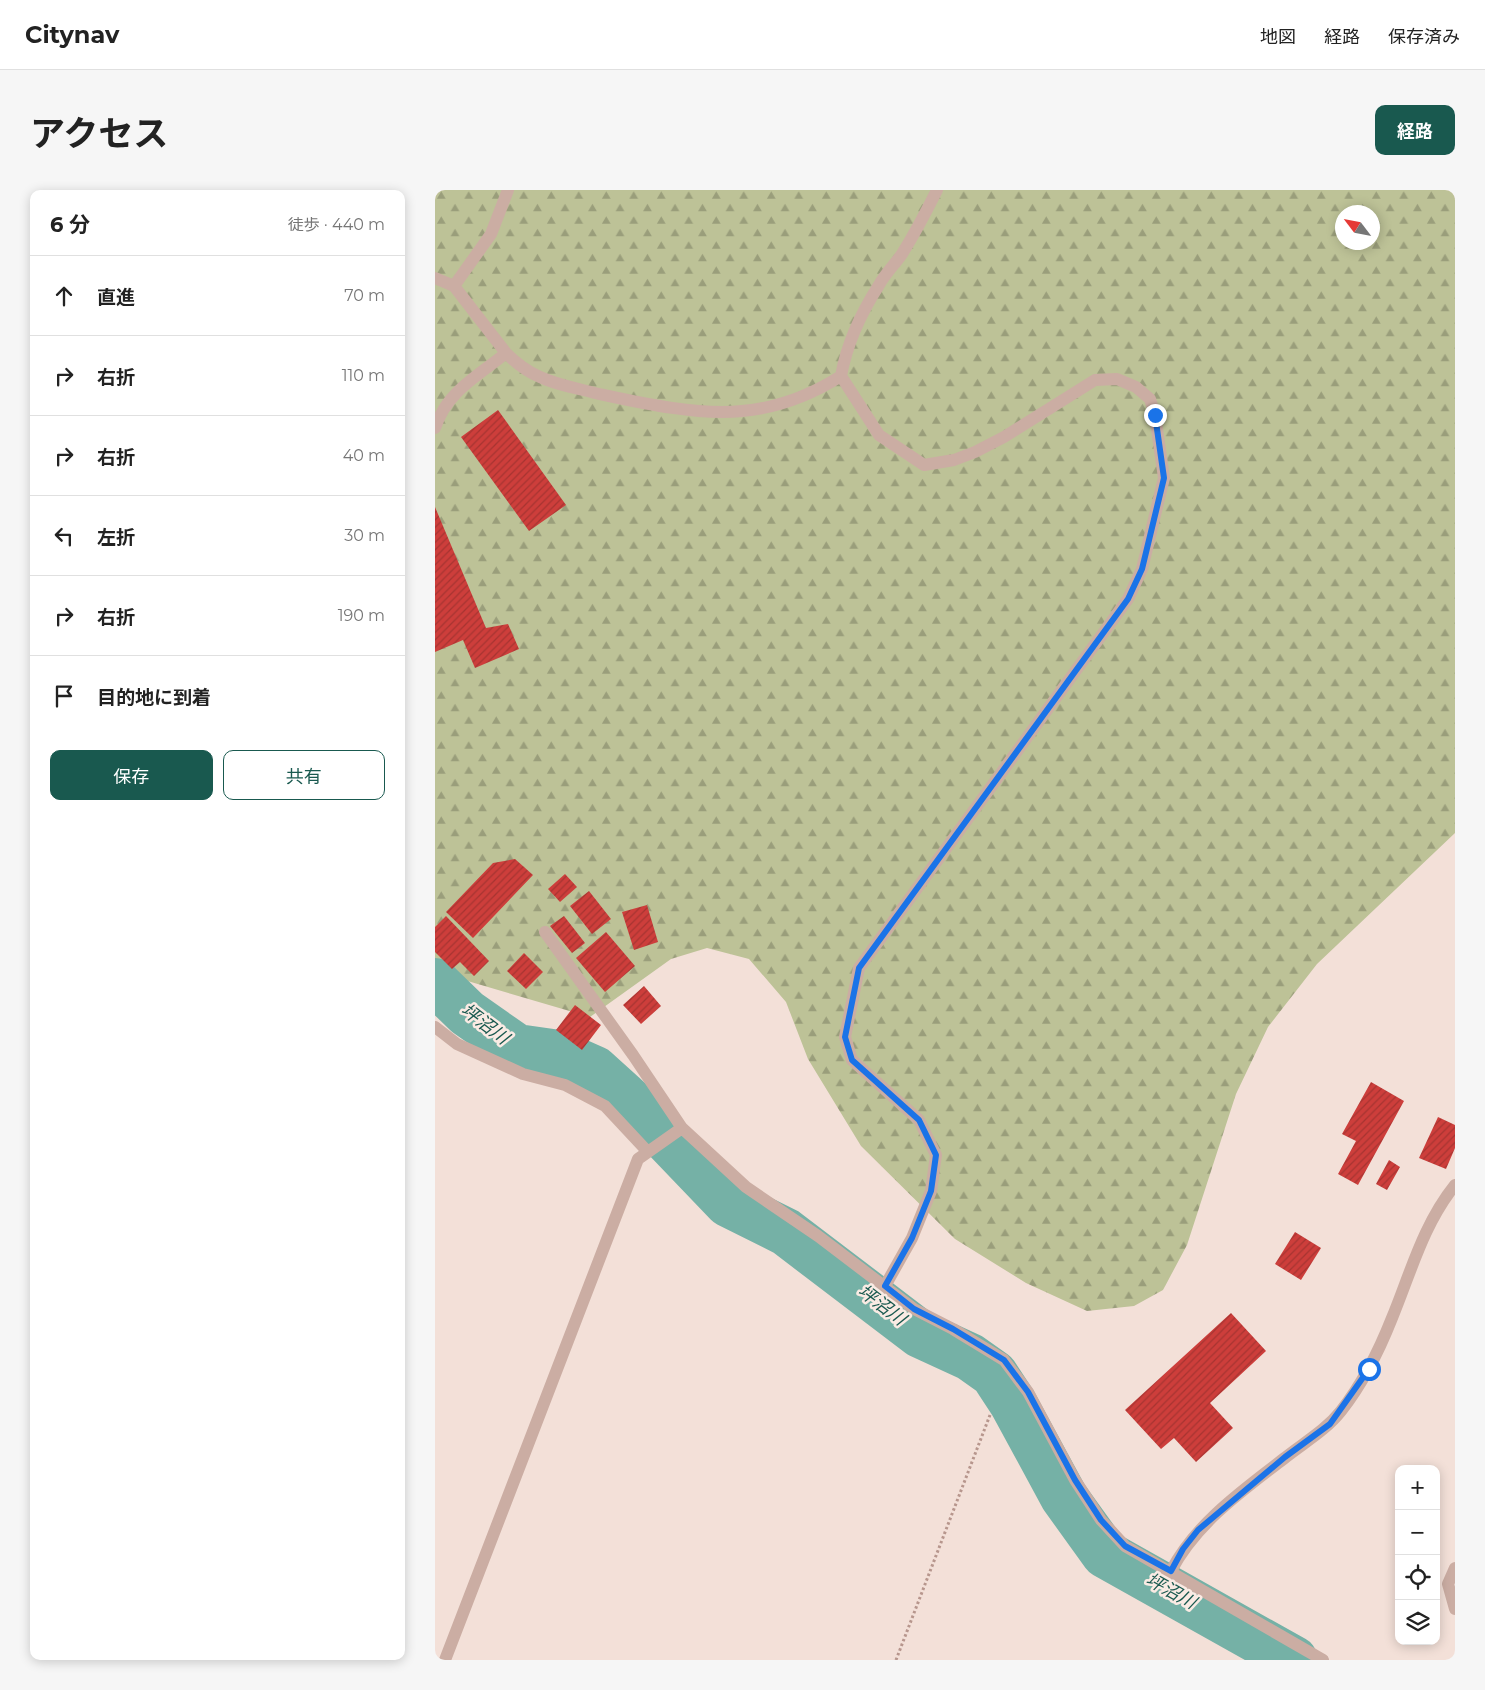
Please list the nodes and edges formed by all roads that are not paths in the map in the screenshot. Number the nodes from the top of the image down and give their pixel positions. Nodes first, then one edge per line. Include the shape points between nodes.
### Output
1 (509, 190) edge
2 (937, 190) edge
3 (435, 278) edge
4 (454, 286) junction
5 (506, 353) junction
6 (841, 376) junction
7 (435, 428) edge
8 (545, 932) dead end
9 (435, 1026) edge
10 (678, 1131) junction
11 (652, 1148) junction
12 (1455, 1185) edge
13 (885, 1286) junction
14 (1455, 1568) edge
15 (1171, 1571) junction
16 (1455, 1609) edge
17 (445, 1660) edge
18 (1323, 1660) edge

1 - 4 street via 491,234
2 - 6 street via 901,256 879,283 859,320 845,354
3 - 4 street
4 - 5 street
5 - 6 street via 522,368 565,386 643,404 696,410 740,412 780,405
5 - 7 street via 448,400
6 - 13 street via 879,435 924,465 954,460 975,452 1005,437 1095,380 1117,379 1136,387 1150,399 1164,478 1142,569 1128,599 859,968 845,1037 852,1060 919,1120 936,1155 931,1191 912,1238
8 - 10 street via 633,1054
9 - 11 street via 457,1044 523,1074 565,1085 605,1106
10 - 11 street
10 - 13 street via 746,1188
11 - 17 street via 638,1159
12 - 15 street via 1443,1200 1419,1245 1369,1369 1342,1410 1330,1424 1198,1530
13 - 15 street via 914,1309 1004,1360 1028,1392 1075,1480 1101,1520 1125,1546
14 - 16 street via 1447,1584
15 - 18 street

